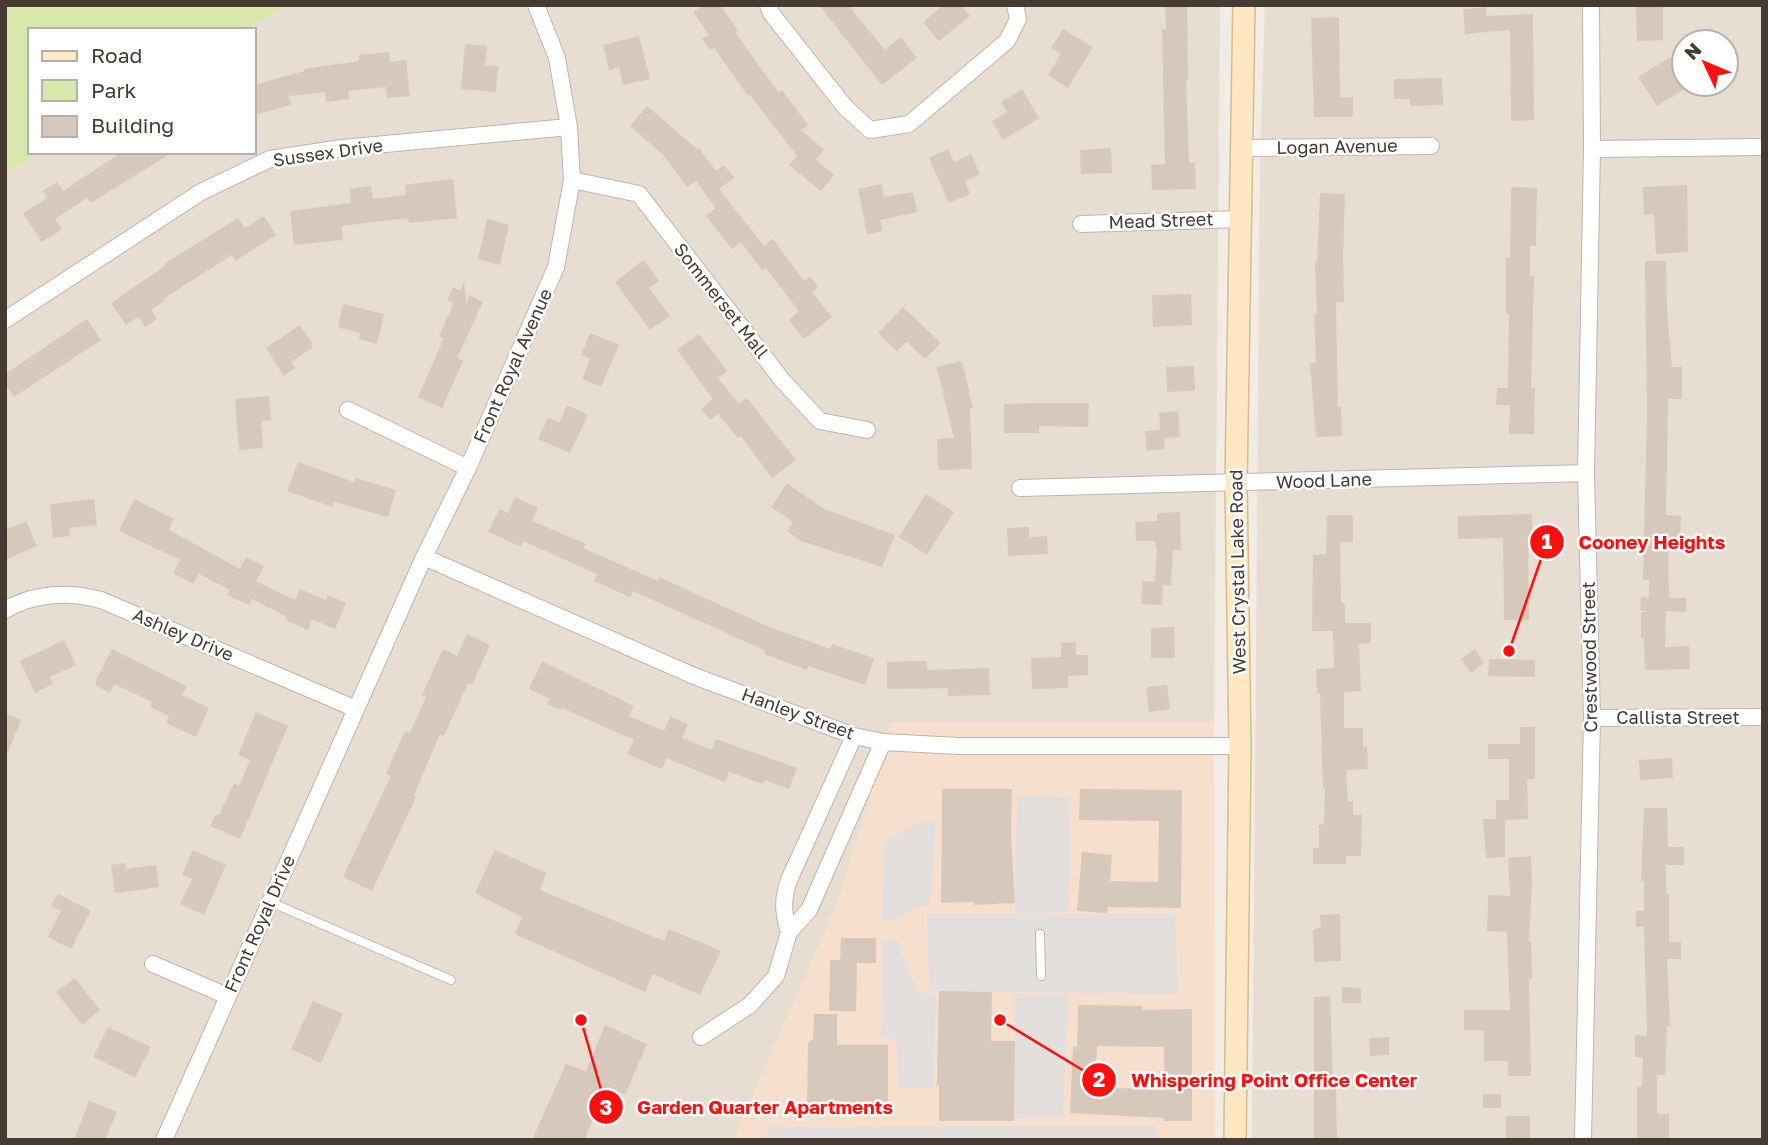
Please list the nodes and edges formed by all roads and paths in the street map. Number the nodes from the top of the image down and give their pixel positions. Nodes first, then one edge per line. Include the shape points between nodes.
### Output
1 (536, 5) edge
2 (768, 5) edge
3 (1015, 5) edge
4 (1244, 5) edge
5 (1591, 5) edge
6 (569, 127) junction
7 (1431, 146) dead end
8 (1763, 147) edge
9 (1242, 148) junction
10 (1592, 149) junction
11 (572, 180) junction
12 (1241, 219) junction
13 (1081, 224) dead end
14 (5, 320) edge
15 (348, 410) dead end
16 (867, 430) dead end
17 (468, 468) junction
18 (1586, 473) junction
19 (1237, 484) junction
20 (1020, 488) dead end
21 (424, 557) junction
22 (5, 610) edge
23 (356, 709) junction
24 (1763, 717) edge
25 (1592, 718) junction
26 (854, 736) junction
27 (883, 741) junction
28 (1240, 746) junction
29 (270, 902) junction
30 (789, 932) junction
31 (1040, 934) dead end
32 (153, 964) dead end
33 (1041, 976) dead end
34 (451, 980) dead end
35 (227, 996) junction
36 (701, 1037) dead end
37 (164, 1140) edge
38 (1235, 1140) edge
39 (1583, 1140) edge

1 - 6 street, Front Royal Avenue via 557,58
2 - 3 street via 845,107 870,130 909,124 1007,41 1018,19
4 - 9 street, West Crystal Lake Road
5 - 10 street, Crestwood Street
6 - 11 street, Front Royal Avenue
6 - 14 street, Sussex Drive via 270,159 201,192
7 - 9 street, Logan Avenue
8 - 10 street
9 - 12 street, West Crystal Lake Road
10 - 18 street, Crestwood Street
11 - 16 street, Sommerset Mall via 639,194 782,380 820,421
11 - 17 street, Front Royal Avenue via 556,267
12 - 13 street, Mead Street
12 - 19 street, West Crystal Lake Road
15 - 17 street
17 - 21 street, Front Royal Avenue
18 - 19 street, Wood Lane
18 - 25 street, Crestwood Street
19 - 20 street, Wood Lane
19 - 28 street, West Crystal Lake Road
21 - 23 street, Front Royal Avenue
21 - 26 street, Hanley Street via 694,676
22 - 23 street, Ashley Drive via 56,595 102,600
23 - 29 street, Front Royal Drive
24 - 25 street, Callista Street
25 - 39 street, Crestwood Street
26 - 27 street, Hanley Street
26 - 30 street via 783,897
27 - 28 street, Hanley Street via 959,746
27 - 30 street via 809,910
28 - 38 street, West Crystal Lake Road
29 - 34 lane
29 - 35 street, Front Royal Drive
30 - 36 street via 776,976 750,1005
31 - 33 lane
32 - 35 street
35 - 37 street, Front Royal Drive

